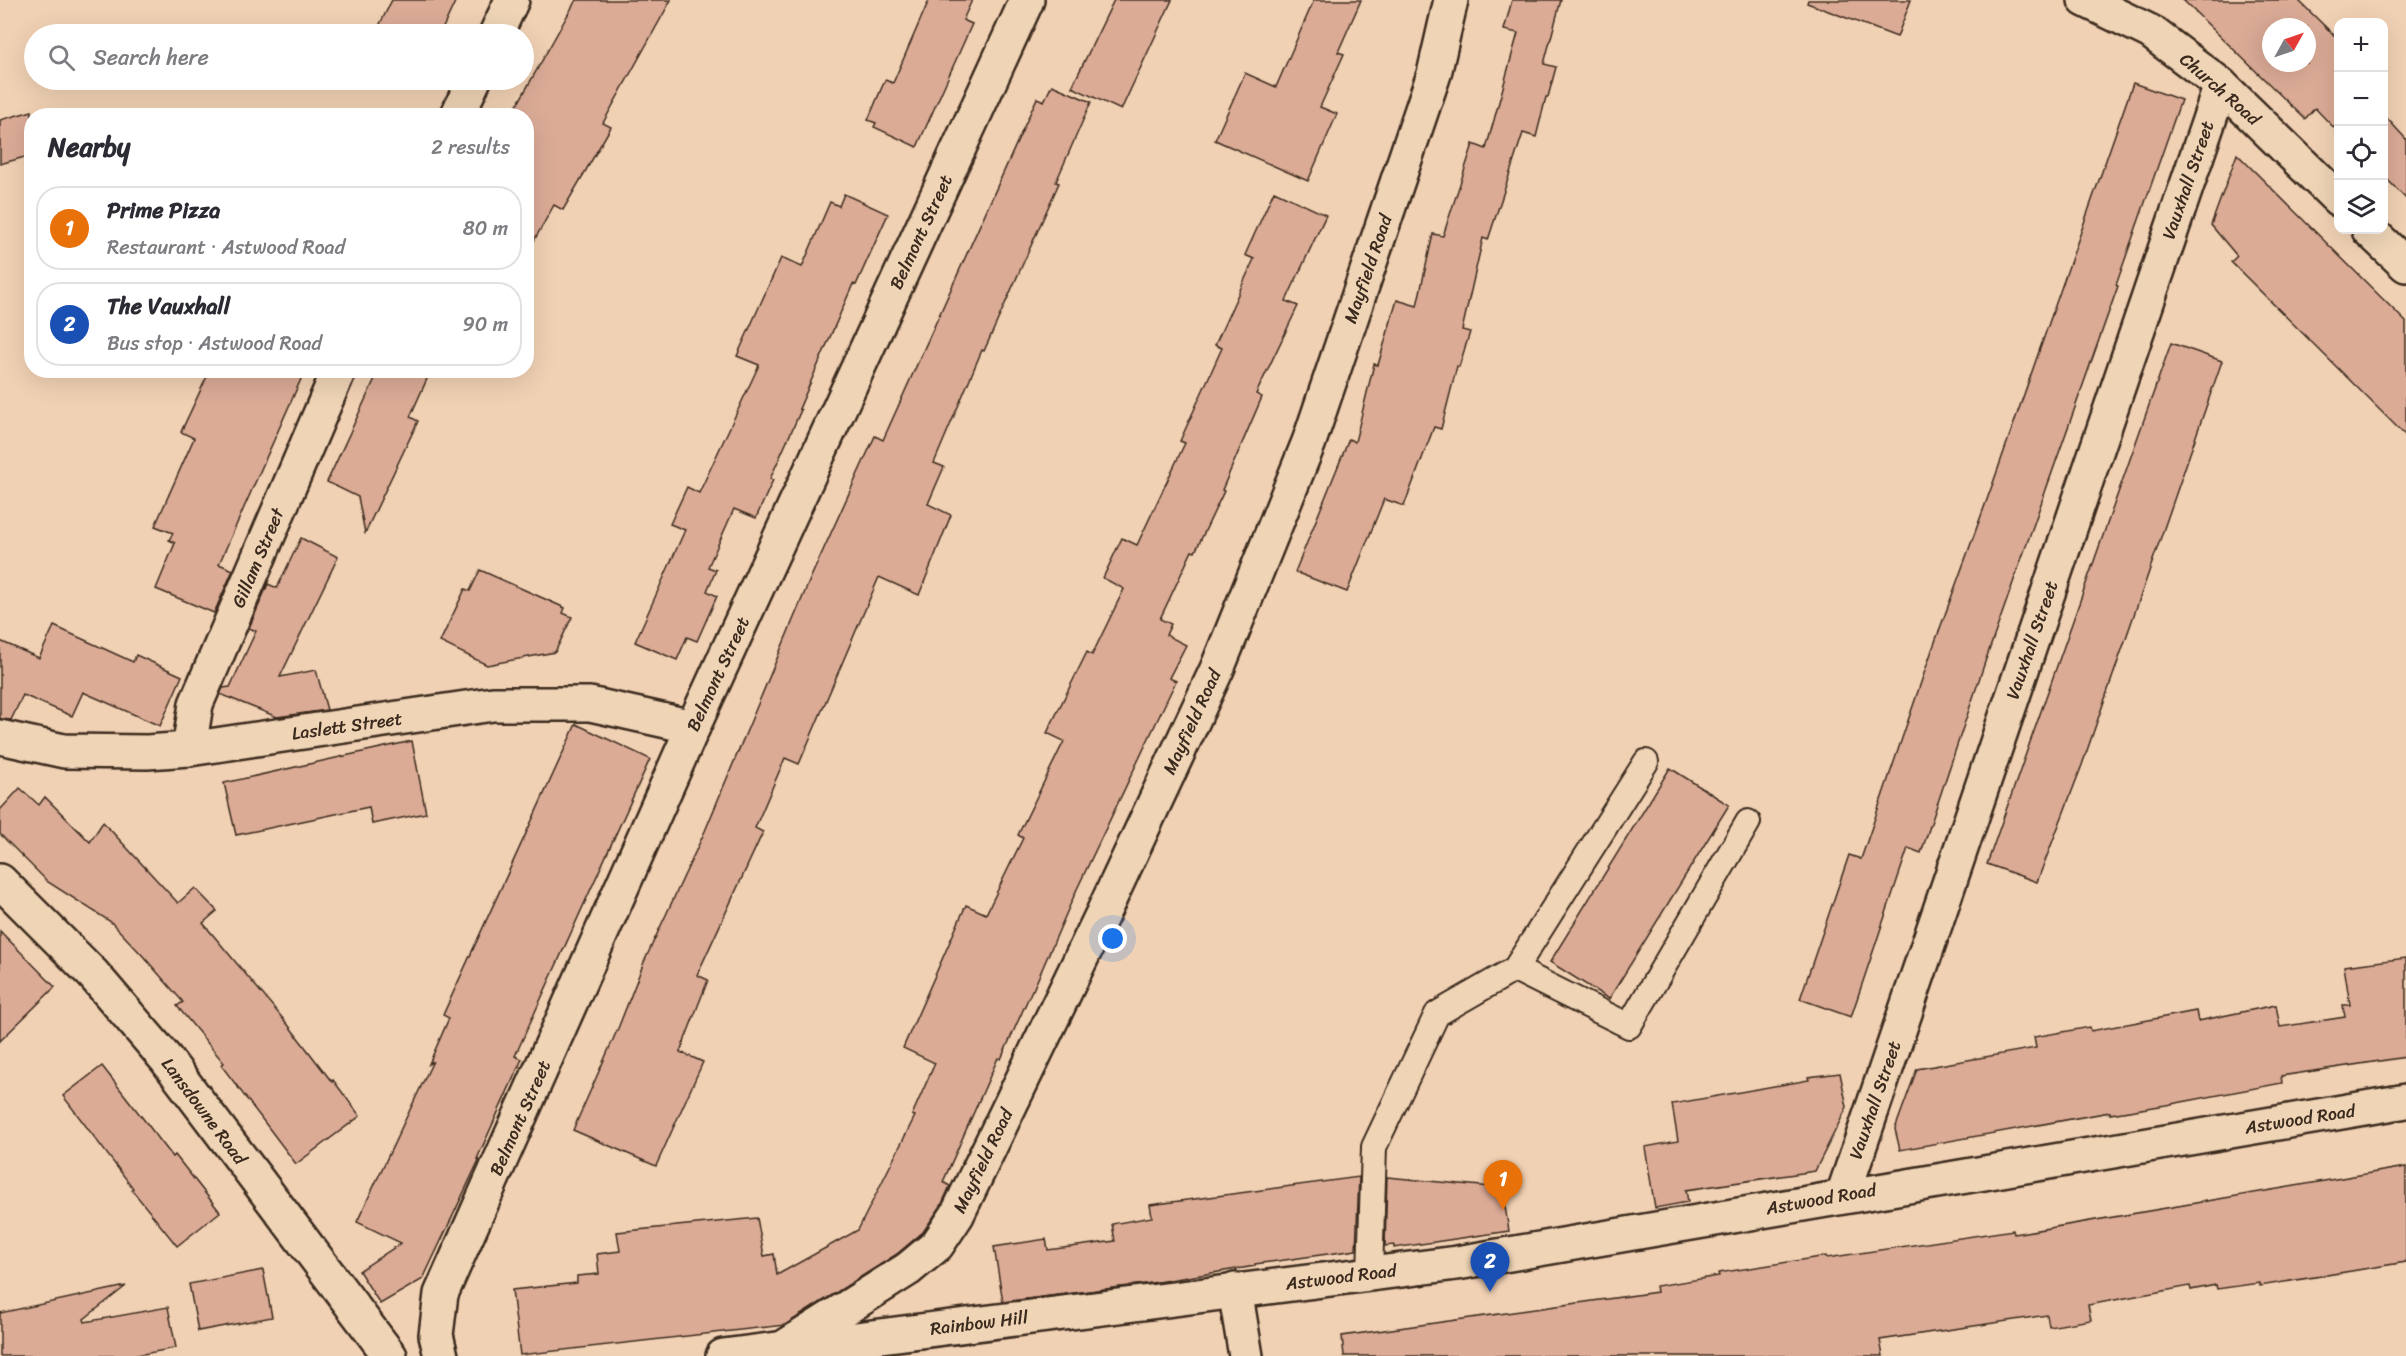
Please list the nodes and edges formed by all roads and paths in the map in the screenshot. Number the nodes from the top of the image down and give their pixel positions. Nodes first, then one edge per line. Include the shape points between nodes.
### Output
1 (512, 0) edge
2 (1028, 0) edge
3 (1451, 0) edge
4 (2085, 0) edge
5 (501, 24) edge
6 (2221, 85) junction
7 (469, 90) edge
8 (461, 108) edge
9 (2334, 195) edge
10 (2373, 234) edge
11 (2406, 265) edge
12 (336, 378) edge
13 (693, 727) junction
14 (0, 737) edge
15 (189, 749) junction
16 (1646, 762) dead end
17 (1748, 822) dead end
18 (0, 881) edge
19 (1515, 969) junction
20 (2406, 1101) edge
21 (1843, 1195) junction
22 (1370, 1273) junction
23 (1235, 1290) junction
24 (783, 1348) junction
25 (390, 1356) edge
26 (441, 1356) edge
27 (723, 1356) edge
28 (1246, 1356) edge

1 - 5 street
2 - 13 street, Belmont Street
3 - 24 street, Mayfield Road via 1434,74 1309,442 1226,648 957,1215 937,1245 908,1269
4 - 6 street, Church Road via 2151,32
6 - 9 street, Church Road
6 - 21 street, Vauxhall Street
7 - 8 street
10 - 11 street
12 - 15 street, Gillam Street via 196,704
13 - 15 street, Laslett Street via 590,704 493,704
13 - 26 street, Belmont Street via 441,1294 436,1335
14 - 15 street, Laslett Street via 64,751
16 - 19 lane
17 - 19 lane via 1629,1026
18 - 25 street, Lansdowne Road via 93,974 166,1059
19 - 22 lane via 1437,1014 1374,1147
20 - 21 street, Astwood Road
21 - 22 street, Astwood Road via 1457,1263
22 - 23 street, Astwood Road
23 - 24 street, Rainbow Hill
23 - 28 street
24 - 27 street, Rainbow Hill

